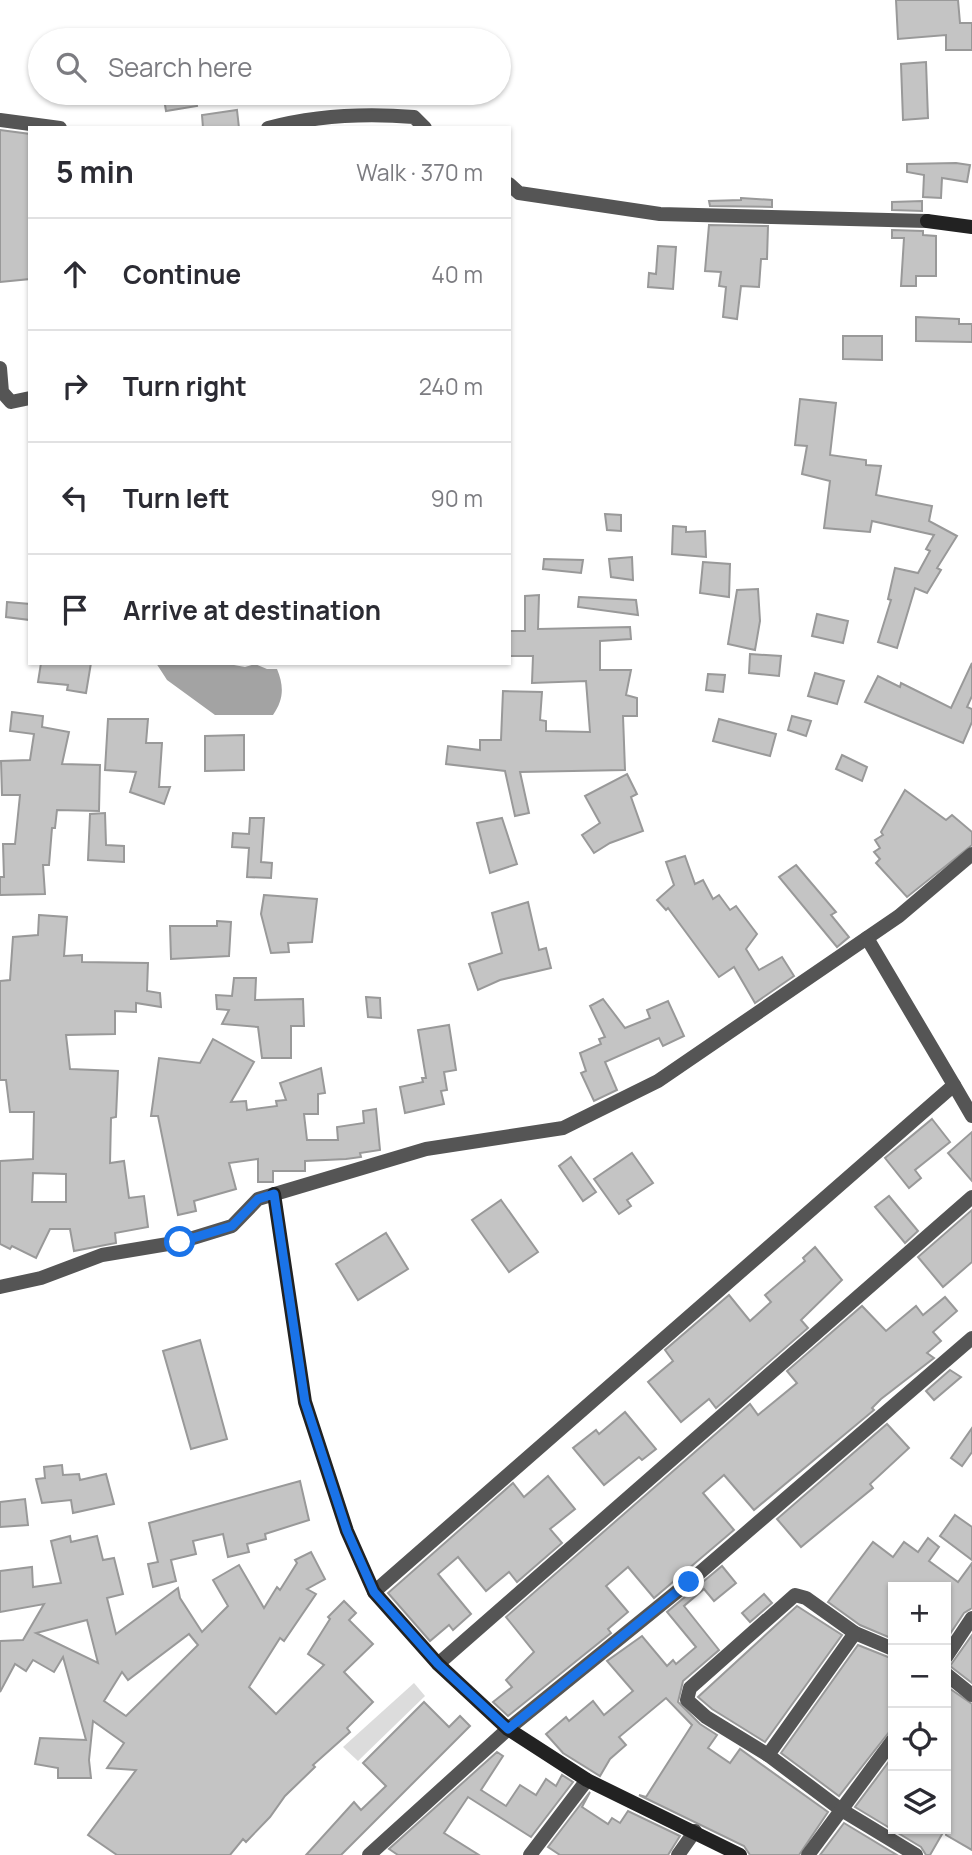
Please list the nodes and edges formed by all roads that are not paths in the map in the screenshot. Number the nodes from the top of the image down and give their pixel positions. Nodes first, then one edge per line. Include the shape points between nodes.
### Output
1 (0, 120) edge
2 (45, 126) edge
3 (274, 126) edge
4 (423, 126) edge
5 (511, 186) edge
6 (972, 227) edge
7 (0, 368) edge
8 (28, 398) edge
9 (972, 854) edge
10 (867, 938) junction
11 (954, 1085) junction
12 (972, 1116) edge
13 (274, 1194) junction
14 (972, 1197) edge
15 (0, 1287) edge
16 (972, 1338) edge
17 (374, 1592) junction
18 (972, 1618) edge
19 (855, 1633) junction
20 (888, 1647) edge
21 (951, 1650) edge
22 (438, 1664) junction
23 (951, 1678) edge
24 (972, 1695) edge
25 (508, 1729) junction
26 (888, 1747) edge
27 (768, 1755) junction
28 (587, 1780) junction
29 (840, 1809) junction
30 (695, 1832) junction
31 (369, 1855) edge
32 (530, 1855) edge
33 (678, 1855) edge
34 (740, 1855) edge
35 (808, 1855) edge
36 (916, 1855) edge

1 - 2 street
3 - 4 street via 297,119 380,114 414,117
5 - 6 street via 519,193 660,214 927,221
7 - 8 street via 2,393 11,401
9 - 10 street
10 - 11 street
10 - 13 street via 658,1081 563,1128 426,1149
11 - 12 street
11 - 17 street
13 - 15 street via 258,1199 232,1226 180,1242 102,1255 41,1278
13 - 17 street via 305,1402 347,1531
14 - 22 street
16 - 25 street via 689,1582
17 - 22 street
18 - 21 street
19 - 20 street
19 - 27 street
19 - 27 street via 806,1598 794,1595 690,1688 687,1700 706,1717
22 - 25 street
23 - 24 street
25 - 28 street
25 - 31 street
26 - 29 street
27 - 29 street
28 - 30 street
28 - 32 street
29 - 35 street
29 - 36 street
30 - 33 street
30 - 34 street

